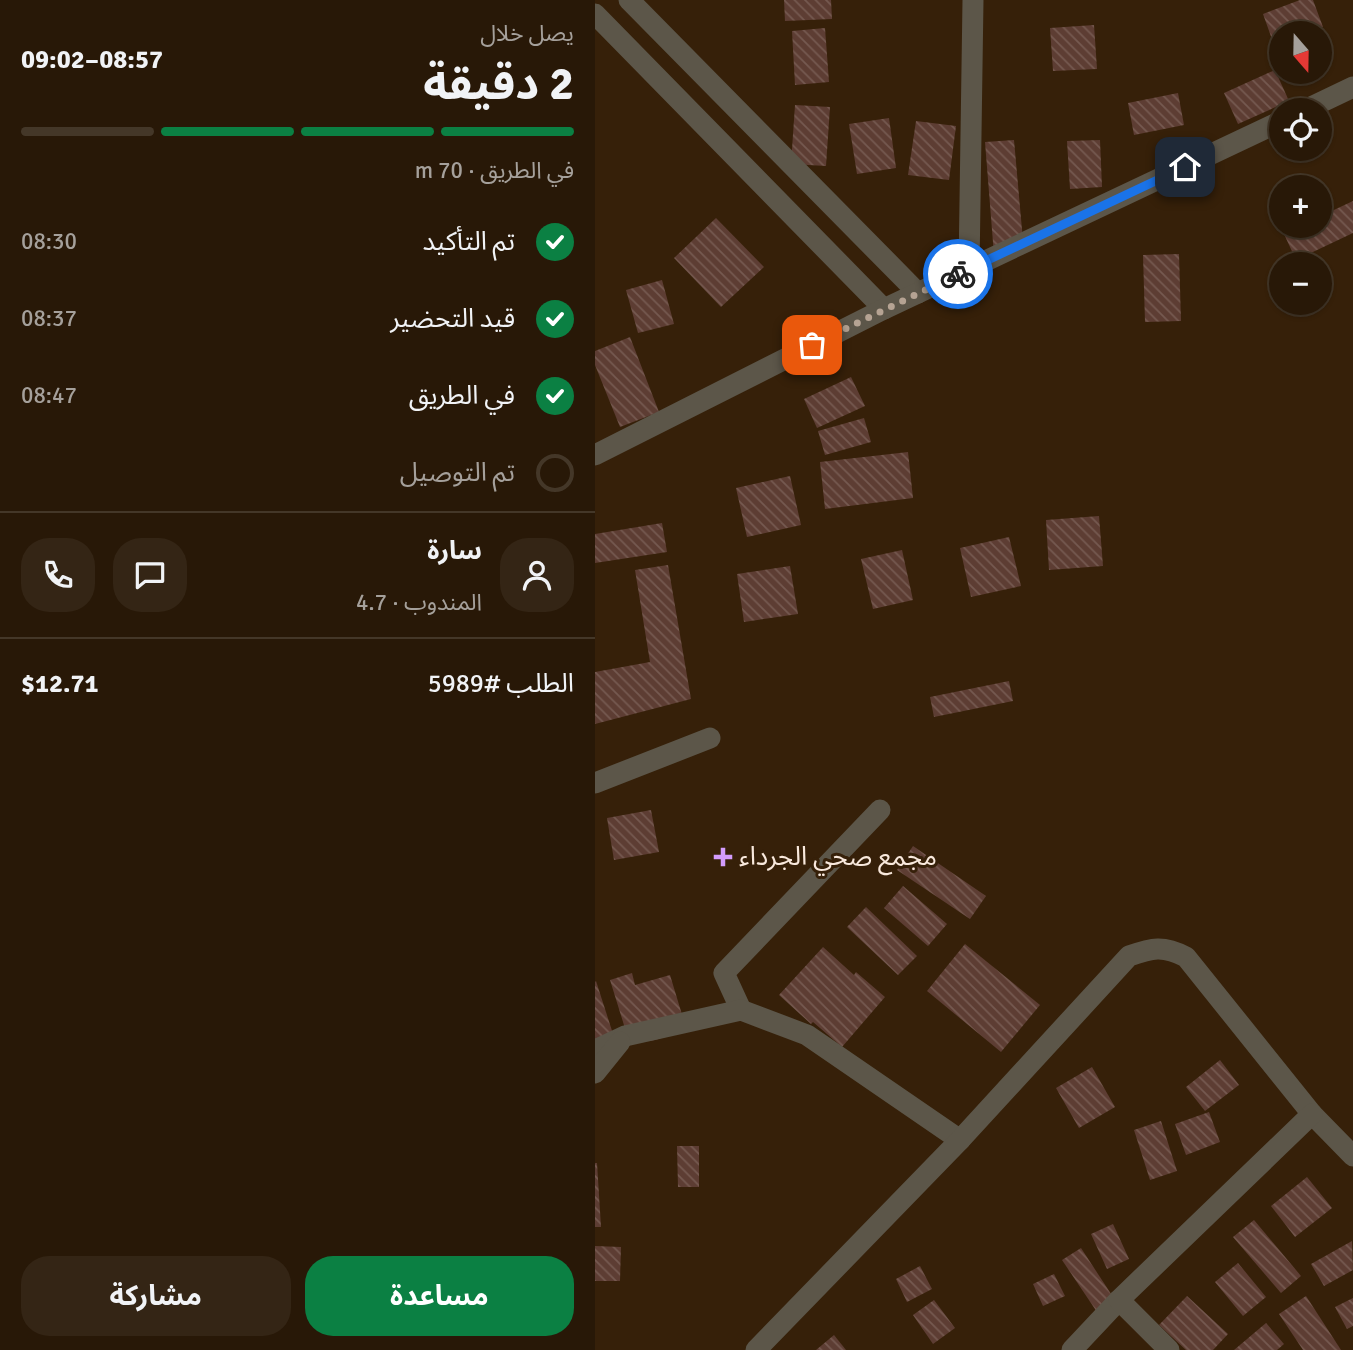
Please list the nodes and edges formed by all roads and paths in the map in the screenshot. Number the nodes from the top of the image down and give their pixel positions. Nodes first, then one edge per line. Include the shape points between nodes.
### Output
1 (629, 0) edge
2 (973, 0) edge
3 (595, 14) edge
4 (1351, 92) edge
5 (1332, 99) edge
6 (1269, 127) edge
7 (969, 269) junction
8 (918, 293) junction
9 (884, 309) junction
10 (595, 455) edge
11 (710, 738) dead end
12 (595, 783) edge
13 (880, 810) dead end
14 (741, 1010) junction
15 (625, 1036) junction
16 (595, 1050) edge
17 (595, 1073) edge
18 (1312, 1114) junction
19 (960, 1140) junction
20 (1353, 1156) edge
21 (1119, 1300) junction
22 (756, 1350) edge
23 (1072, 1350) edge
24 (1169, 1350) edge

1 - 8 street
2 - 7 street
3 - 9 street
4 - 5 street
6 - 7 street
7 - 8 street
8 - 9 street
9 - 10 street
11 - 12 street
13 - 14 street via 724,973
14 - 15 street
14 - 19 street via 807,1035
15 - 16 street
15 - 17 street
18 - 19 street via 1186,957 1171,949 1151,948 1129,956
18 - 20 street
18 - 21 street
19 - 22 street
21 - 23 street
21 - 24 street

